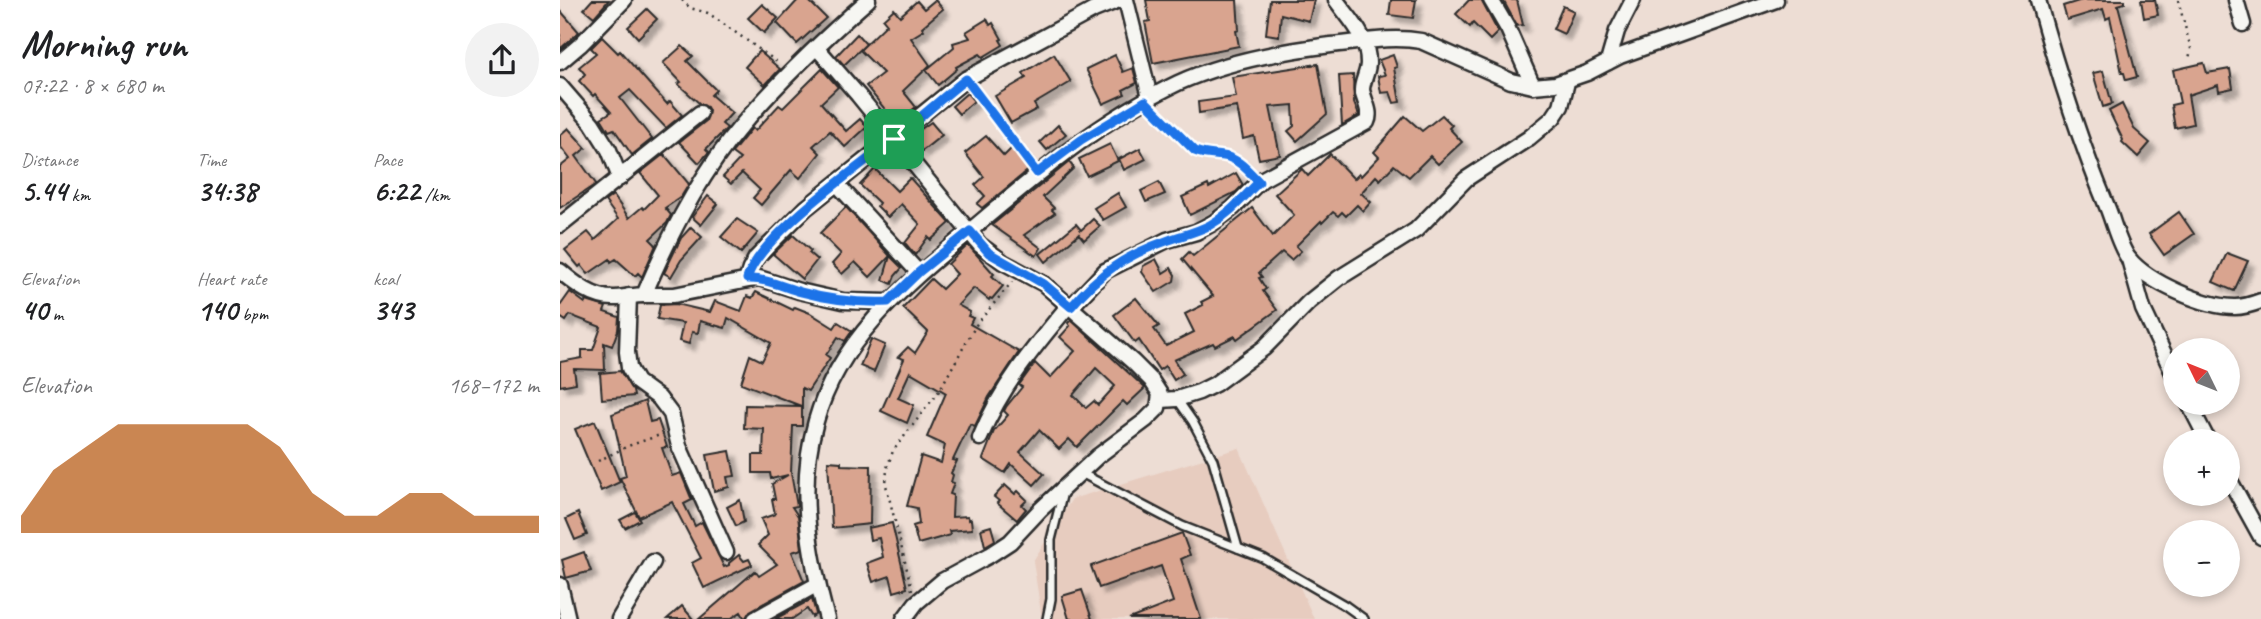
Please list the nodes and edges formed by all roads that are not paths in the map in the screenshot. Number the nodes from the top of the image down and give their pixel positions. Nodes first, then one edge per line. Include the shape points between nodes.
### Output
1 (624, 0) edge
2 (868, 0) edge
3 (1119, 0) edge
4 (1126, 0) edge
5 (1336, 0) edge
6 (1491, 0) edge
7 (1633, 0) edge
8 (1776, 0) edge
9 (2038, 0) edge
10 (2236, 0) edge
11 (2243, 24) dead end
12 (1365, 41) junction
13 (817, 48) junction
14 (560, 62) edge
15 (1608, 62) junction
16 (1567, 82) junction
17 (560, 86) edge
18 (1533, 86) junction
19 (1147, 99) junction
20 (700, 113) dead end
21 (894, 139) junction
22 (620, 178) junction
23 (837, 184) junction
24 (560, 225) edge
25 (970, 231) junction
26 (2128, 258) junction
27 (560, 271) edge
28 (919, 272) junction
29 (747, 279) junction
30 (636, 295) junction
31 (2261, 301) edge
32 (888, 302) junction
33 (1070, 306) junction
34 (2163, 352) edge
35 (1177, 399) junction
36 (1161, 400) junction
37 (980, 439) dead end
38 (1081, 472) junction
39 (1064, 488) junction
40 (2240, 499) edge
41 (2261, 537) edge
42 (1238, 548) junction
43 (726, 552) dead end
44 (653, 562) dead end
45 (818, 584) junction
46 (560, 585) edge
47 (568, 619) edge
48 (619, 619) edge
49 (755, 619) edge
50 (827, 619) edge
51 (904, 619) edge
52 (1047, 619) edge
53 (1364, 619) edge

1 - 14 street
2 - 13 street
3 - 21 street via 966,79
4 - 19 street
5 - 12 street
6 - 18 street
7 - 15 street
8 - 15 street
9 - 26 street via 2097,183
10 - 11 street
12 - 18 street via 1421,41 1511,81
12 - 19 street via 1284,50 1180,82
12 - 33 street via 1368,68 1362,89 1370,115 1367,122 1259,182 1213,223 1105,271
13 - 21 street
13 - 30 street via 730,141
15 - 16 street
16 - 18 street
16 - 35 street via 1553,118 1466,179 1416,230 1322,290 1244,364 1199,392
17 - 22 street via 609,150
19 - 25 street via 1037,173
20 - 22 street
21 - 23 street
21 - 25 street
22 - 24 street
23 - 28 street
23 - 29 street via 772,240
25 - 28 street
25 - 33 street via 989,253 1044,284
26 - 31 street via 2166,285 2213,305 2236,307
26 - 34 street via 2143,309
27 - 30 street via 587,291 614,299
28 - 32 street
29 - 30 street via 687,293
29 - 32 street via 759,278 843,301
30 - 43 street via 627,352 629,368 637,382 666,407
32 - 45 street via 839,365 816,420 805,487
33 - 36 street via 1151,380
33 - 37 street via 1003,390
35 - 36 street
35 - 42 lane via 1213,460
36 - 38 street via 1146,420
38 - 39 street
38 - 42 lane via 1182,526
39 - 51 street via 1010,542 942,581
39 - 52 lane via 1051,540
40 - 41 street
42 - 53 lane via 1264,558
44 - 48 street
45 - 49 street
45 - 50 street
46 - 47 street

